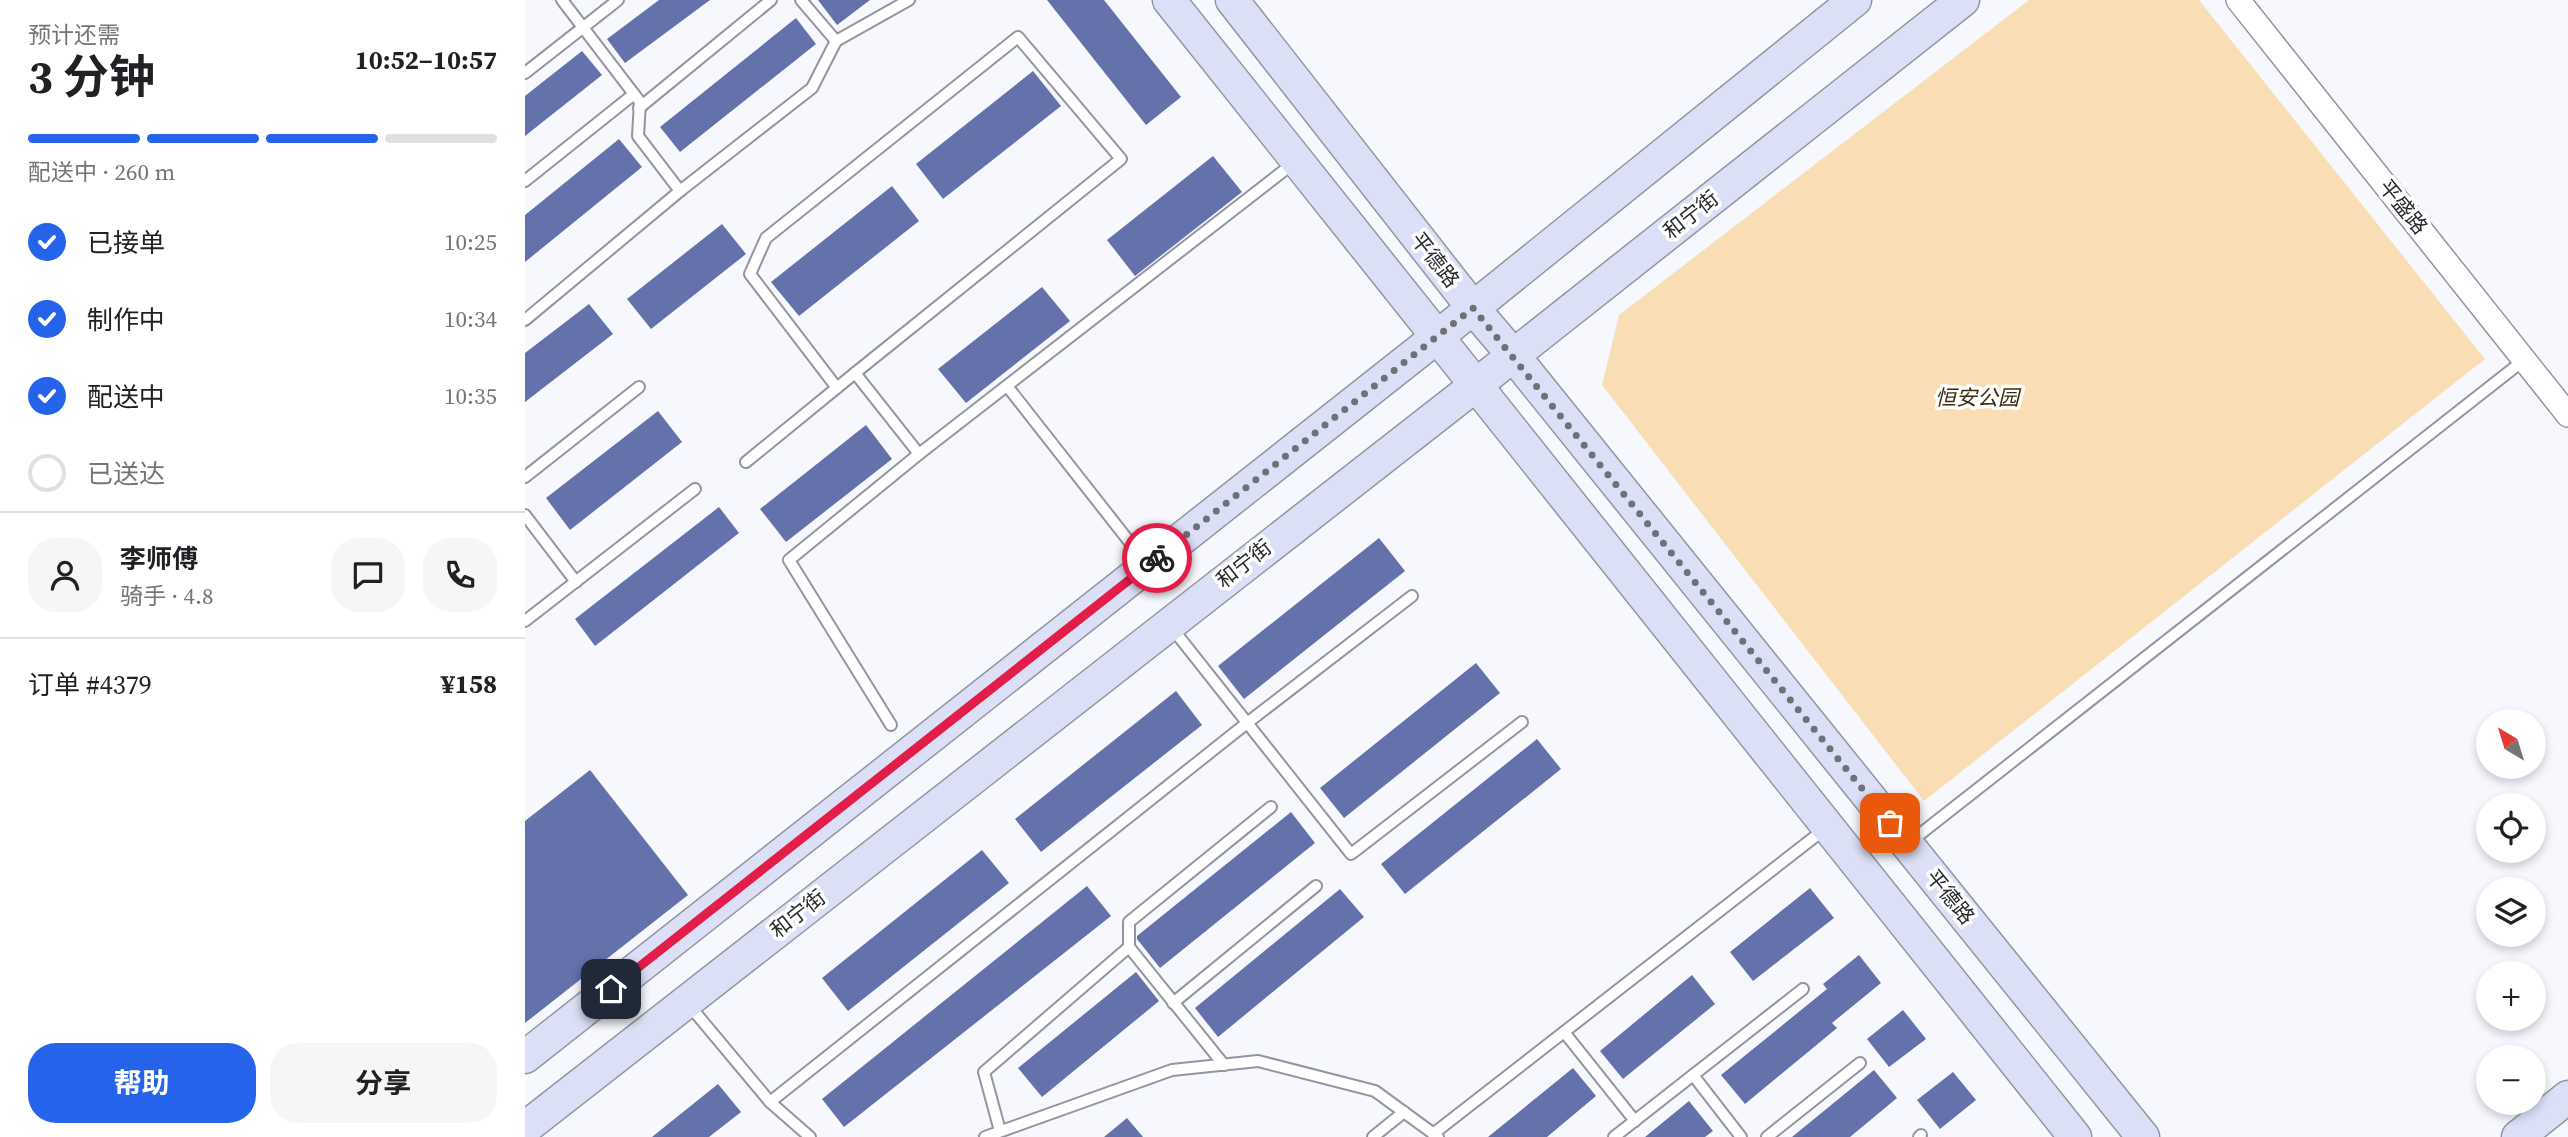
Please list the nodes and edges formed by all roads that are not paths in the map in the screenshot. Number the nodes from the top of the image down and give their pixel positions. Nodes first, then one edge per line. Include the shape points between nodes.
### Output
1 (562, 0) edge
2 (618, 0) edge
3 (771, 0) edge
4 (801, 0) edge
5 (909, 0) edge
6 (1169, 0) edge
7 (1232, 0) edge
8 (1855, 0) edge
9 (1963, 0) edge
10 (2238, 0) edge
11 (583, 28) junction
12 (836, 41) junction
13 (525, 73) edge
14 (633, 94) junction
15 (639, 108) junction
16 (1297, 161) junction
17 (525, 181) edge
18 (680, 191) junction
19 (1473, 308) junction
20 (525, 320) edge
21 (1437, 337) junction
22 (1513, 355) junction
23 (2524, 359) junction
24 (855, 373) junction
25 (1476, 385) junction
26 (1007, 386) junction
27 (639, 387) dead end
28 (837, 388) junction
29 (2568, 415) edge
30 (919, 454) junction
31 (746, 462) dead end
32 (525, 477) edge
33 (695, 489) dead end
34 (525, 515) edge
35 (1148, 565) junction
36 (576, 582) junction
37 (1412, 596) dead end
38 (525, 621) edge
39 (1168, 624) junction
40 (1522, 722) dead end
41 (1247, 723) junction
42 (891, 725) dead end
43 (1271, 807) dead end
44 (1828, 827) junction
45 (1907, 844) junction
46 (1317, 886) dead end
47 (1129, 947) junction
48 (1803, 989) dead end
49 (686, 1001) junction
50 (1174, 1003) junction
51 (1564, 1032) junction
52 (525, 1057) edge
53 (1860, 1063) dead end
54 (1224, 1065) junction
55 (1693, 1075) junction
56 (2568, 1097) edge
57 (770, 1102) junction
58 (1404, 1112) junction
59 (1635, 1121) junction
60 (525, 1128) edge
61 (1000, 1131) junction
62 (1436, 1135) edge
63 (810, 1137) edge
64 (985, 1137) edge
65 (1373, 1137) edge
66 (1614, 1137) edge
67 (1741, 1137) edge
68 (1767, 1137) edge
69 (2075, 1137) edge
70 (2143, 1137) edge
71 (2518, 1137) edge

1 - 11 lane
2 - 11 lane
3 - 15 lane
4 - 12 lane
5 - 12 lane
6 - 16 main road
7 - 19 main road, 平德路
8 - 19 main road
9 - 22 main road, 和宁街
10 - 23 street, 平盛路
11 - 13 lane
11 - 14 lane
12 - 18 lane via 812,88
14 - 15 lane
14 - 17 lane
15 - 18 lane via 638,136
16 - 21 main road
16 - 26 lane
18 - 20 lane
19 - 21 main road
19 - 22 main road, 平德路
21 - 25 main road
21 - 35 main road
22 - 25 main road, 和宁街
22 - 45 main road, 平德路
23 - 29 street, 平盛路
23 - 45 lane
24 - 28 lane
24 - 28 lane via 1121,159 1018,37 766,238 750,274
24 - 30 lane
25 - 39 main road, 和宁街
25 - 44 main road
26 - 30 lane
26 - 35 lane
27 - 32 lane
28 - 31 lane
30 - 42 lane via 789,560
33 - 36 lane
34 - 36 lane
35 - 52 main road
36 - 38 lane
37 - 41 lane
39 - 41 lane
39 - 49 main road, 和宁街
40 - 41 lane via 1351,854
41 - 57 lane
43 - 47 lane via 1129,922
44 - 51 lane
44 - 69 main road
45 - 70 main road, 平德路
46 - 50 lane
47 - 50 lane
47 - 61 lane via 984,1072
48 - 55 lane
49 - 57 lane
49 - 60 main road, 和宁街
50 - 54 lane
51 - 59 lane
51 - 62 lane
53 - 68 lane
54 - 58 lane via 1258,1061 1375,1091
54 - 61 lane via 1172,1070
55 - 59 lane
55 - 67 lane
56 - 71 main road
57 - 63 lane
58 - 62 lane
58 - 65 lane
59 - 66 lane
61 - 64 lane

